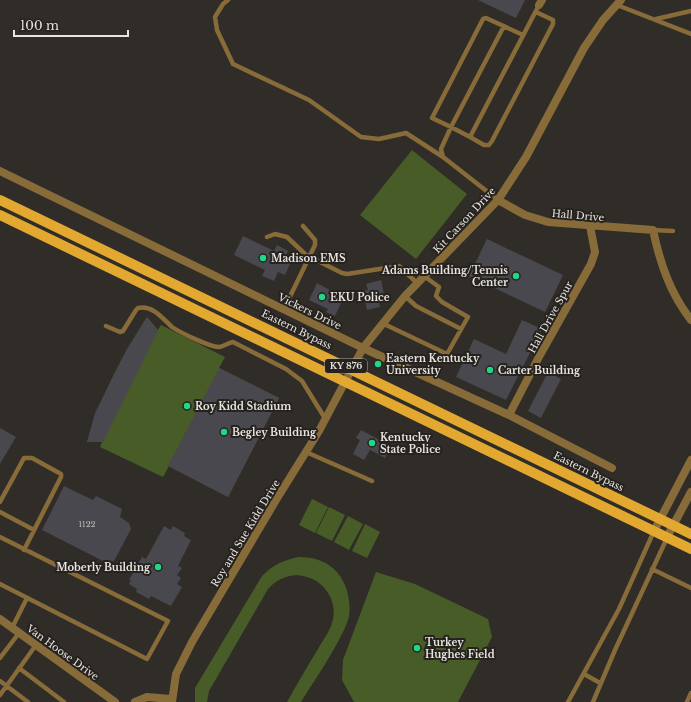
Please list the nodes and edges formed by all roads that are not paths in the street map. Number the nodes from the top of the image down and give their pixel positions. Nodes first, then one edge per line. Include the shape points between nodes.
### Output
1 (228, 0) edge
2 (619, 2) edge
3 (539, 6) edge
4 (691, 11) edge
5 (656, 19) junction
6 (504, 26) junction
7 (691, 34) edge
8 (524, 35) junction
9 (450, 127) junction
10 (470, 137) junction
11 (443, 157) junction
12 (0, 171) edge
13 (0, 200) edge
14 (498, 200) junction
15 (0, 215) edge
16 (303, 226) dead end
17 (590, 226) junction
18 (653, 230) junction
19 (673, 231) dead end
20 (267, 237) dead end
21 (309, 257) junction
22 (424, 276) junction
23 (417, 283) junction
24 (405, 296) junction
25 (284, 309) junction
26 (691, 320) edge
27 (382, 323) junction
28 (106, 326) dead end
29 (461, 329) junction
30 (363, 348) junction
31 (353, 370) junction
32 (347, 382) junction
33 (509, 415) junction
34 (326, 420) junction
35 (306, 452) junction
36 (691, 460) edge
37 (612, 468) dead end
38 (372, 481) dead end
39 (691, 492) edge
40 (0, 502) edge
41 (0, 512) edge
42 (660, 519) junction
43 (673, 525) junction
44 (34, 530) junction
45 (654, 531) junction
46 (691, 534) edge
47 (667, 537) junction
48 (0, 538) edge
49 (691, 549) edge
50 (24, 550) junction
51 (652, 569) junction
52 (0, 584) edge
53 (691, 588) edge
54 (27, 598) junction
55 (0, 619) edge
56 (12, 628) junction
57 (19, 633) junction
58 (36, 645) junction
59 (0, 658) edge
60 (19, 668) junction
61 (584, 674) junction
62 (0, 680) edge
63 (600, 683) junction
64 (7, 686) junction
65 (691, 693) edge
66 (0, 695) edge
67 (172, 701) edge
68 (28, 702) edge
69 (64, 702) edge
70 (115, 702) edge
71 (135, 702) edge
72 (568, 702) edge
73 (593, 702) edge
74 (687, 702) edge

1 - 11 lane, Hall Drive via 215,17 217,30 233,64 309,100 361,137 379,138 406,133
2 - 5 lane
2 - 14 street, Kit Carson Drive via 584,48 526,157
3 - 8 lane
3 - 10 lane via 553,20 553,24 490,145 484,145
4 - 5 lane
5 - 7 lane
6 - 8 lane
6 - 9 lane
6 - 9 lane via 486,18 477,30 432,118
8 - 10 lane
9 - 10 lane
9 - 11 lane via 441,149
11 - 14 lane, Hall Drive
12 - 25 street, Vickers Drive
13 - 31 main road, Eastern Bypass / KY 876
14 - 17 street, Hall Drive via 542,221
14 - 22 street, Kit Carson Drive
15 - 32 main road, KY 876
16 - 21 lane via 315,243
17 - 18 street, Hall Drive
17 - 33 street, Hall Drive Spur via 595,252 591,264
18 - 19 lane
18 - 26 street via 670,288
20 - 21 lane via 275,234 287,237
21 - 23 lane via 347,274 399,266
21 - 25 lane
22 - 23 street, Kit Carson Drive
22 - 29 lane via 439,287 436,296 442,302 468,317
23 - 24 street, Kit Carson Drive
24 - 27 street, Kit Carson Drive
24 - 29 lane via 416,306
25 - 30 street, Vickers Drive
27 - 29 lane via 447,354
27 - 30 street, Kit Carson Drive
28 - 34 lane via 123,331 138,308 143,308 160,314 173,328 211,346 223,346 232,342 286,369 302,381
30 - 31 street, Kit Carson Drive
30 - 33 street, Vickers Drive
31 - 32 street, Kit Carson Drive
31 - 42 main road, Eastern Bypass / KY 876
32 - 34 street, Roy and Sue Kidd Drive
32 - 45 main road, KY 876
33 - 37 street, Vickers Drive
34 - 35 street, Roy and Sue Kidd Drive
35 - 38 lane
35 - 67 street, Roy and Sue Kidd Drive via 192,642 176,674
36 - 42 street
39 - 43 street
40 - 44 lane via 24,458 32,458 58,472 61,477
41 - 44 lane
42 - 43 main road, Eastern Bypass / KY 876
42 - 45 street
43 - 46 main road, Eastern Bypass / KY 876
43 - 47 street
44 - 50 lane
45 - 47 main road, KY 876
45 - 61 lane via 619,609
47 - 49 main road, KY 876
47 - 51 lane
48 - 50 lane
50 - 54 lane via 168,621 147,659
51 - 53 lane
51 - 63 lane
52 - 54 lane
54 - 56 lane
55 - 56 street, Van Hoose Drive
56 - 57 street, Van Hoose Drive
57 - 58 street, Van Hoose Drive
57 - 59 lane
58 - 60 lane
58 - 70 street, Van Hoose Drive via 88,678
60 - 64 lane
60 - 69 lane
61 - 63 lane
61 - 72 lane
62 - 64 lane
63 - 73 lane
64 - 66 lane
64 - 68 lane
65 - 74 lane
67 - 71 street via 147,698

